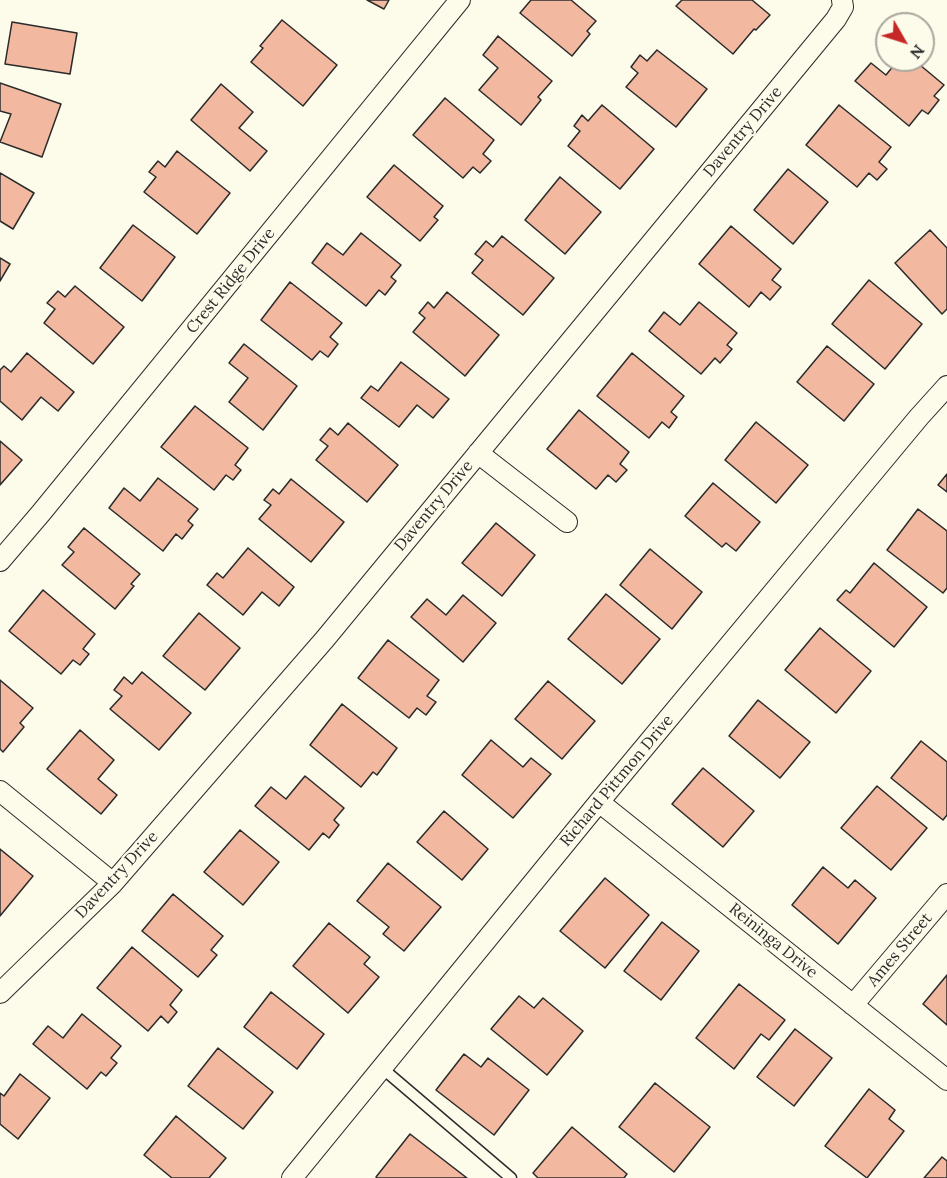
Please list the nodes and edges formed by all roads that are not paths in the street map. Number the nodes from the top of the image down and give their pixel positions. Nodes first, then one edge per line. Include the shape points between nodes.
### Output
1 (460, 0) edge
2 (842, 0) edge
3 (947, 386) edge
4 (478, 453) junction
5 (567, 522) dead end
6 (0, 561) edge
7 (0, 791) edge
8 (599, 802) junction
9 (113, 883) junction
10 (947, 894) edge
11 (0, 993) edge
12 (853, 1005) junction
13 (382, 1068) junction
14 (947, 1080) edge
15 (292, 1178) edge
16 (511, 1178) edge

1 - 6 street, Crest Ridge Drive
2 - 4 street, Daventry Drive via 837,19
3 - 8 street, Richard Pittmon Drive
4 - 5 street
4 - 9 street, Daventry Drive via 325,639
7 - 9 street
8 - 12 street, Reininga Drive
8 - 13 street, Richard Pittmon Drive
9 - 11 street, Daventry Drive
10 - 12 street, Ames Street
12 - 14 street, Reininga Drive
13 - 15 street, Richard Pittmon Drive
13 - 16 lane

